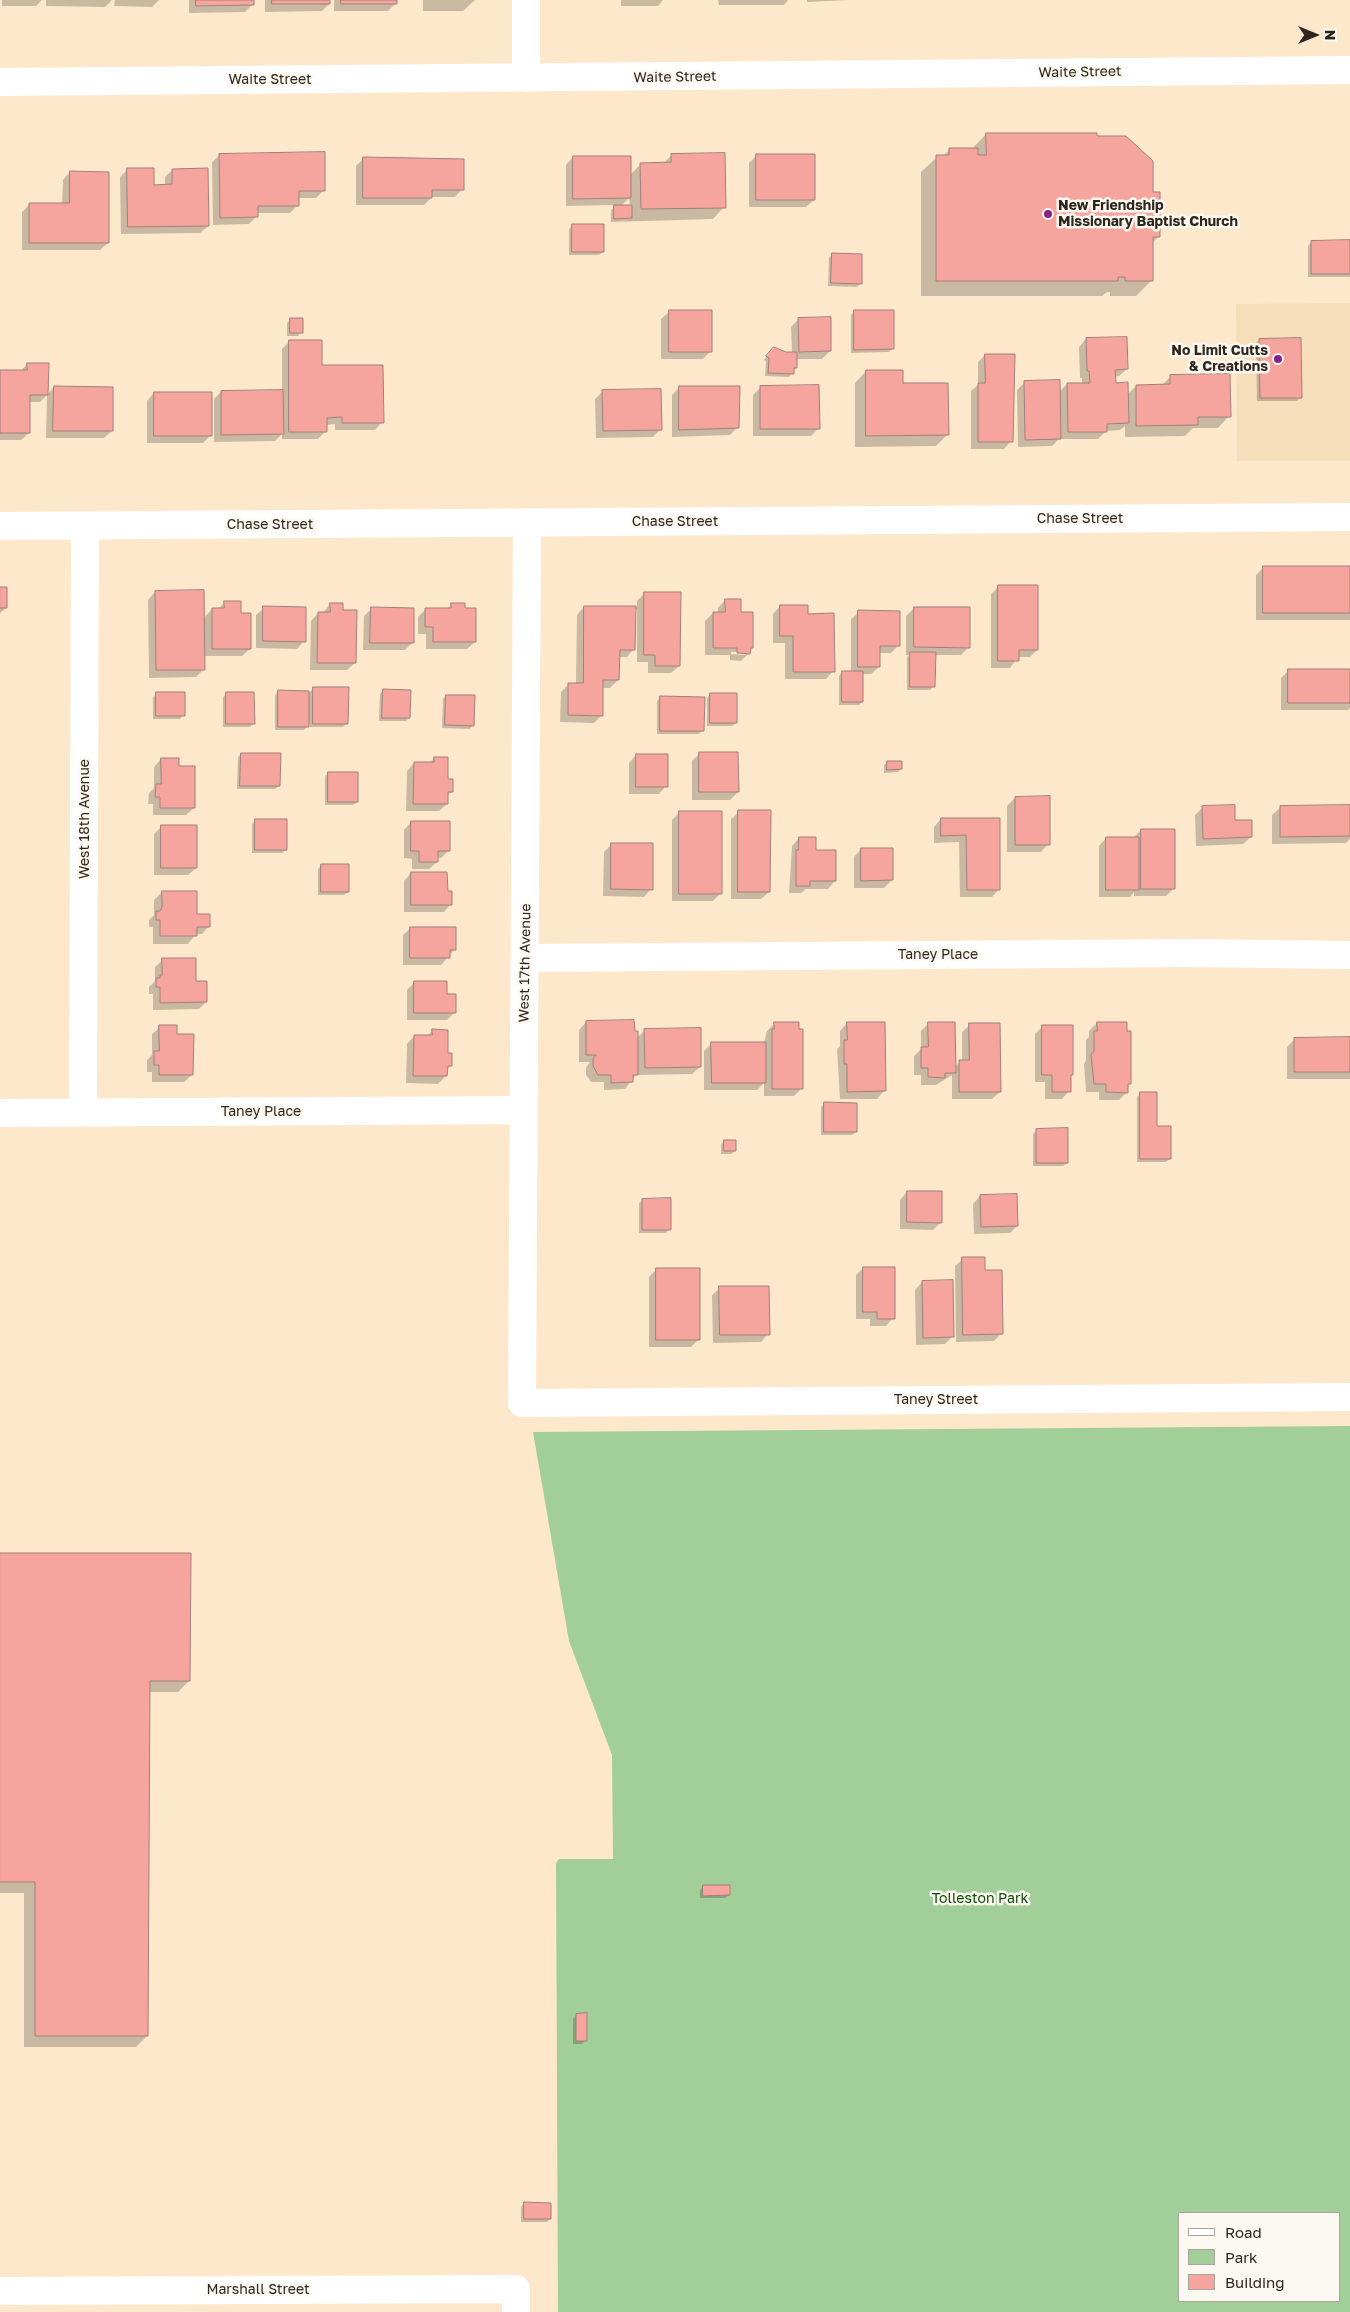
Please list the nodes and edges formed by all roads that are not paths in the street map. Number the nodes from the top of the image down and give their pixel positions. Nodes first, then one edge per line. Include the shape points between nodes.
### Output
1 (526, 0) edge
2 (1350, 70) edge
3 (526, 78) junction
4 (0, 82) edge
5 (1350, 517) edge
6 (527, 523) junction
7 (0, 526) edge
8 (85, 526) junction
9 (1350, 955) edge
10 (526, 958) junction
11 (523, 1110) junction
12 (0, 1113) edge
13 (83, 1113) junction
14 (1350, 1397) edge
15 (522, 1403) joint
16 (0, 2291) edge
17 (516, 2300) edge

1 - 3 street
2 - 3 street, Waite Street
3 - 4 street, Waite Street
5 - 6 street, Chase Street
6 - 8 street, Chase Street
6 - 10 street, West 17th Avenue
7 - 8 street, Chase Street
8 - 13 street, West 18th Avenue
9 - 10 street, Taney Place via 1188,953
10 - 11 street, West 17th Avenue
11 - 13 street, Taney Place
11 - 15 street, West 17th Avenue
12 - 13 street, Taney Place
14 - 15 street, Taney Street
16 - 17 street, Marshall Street

